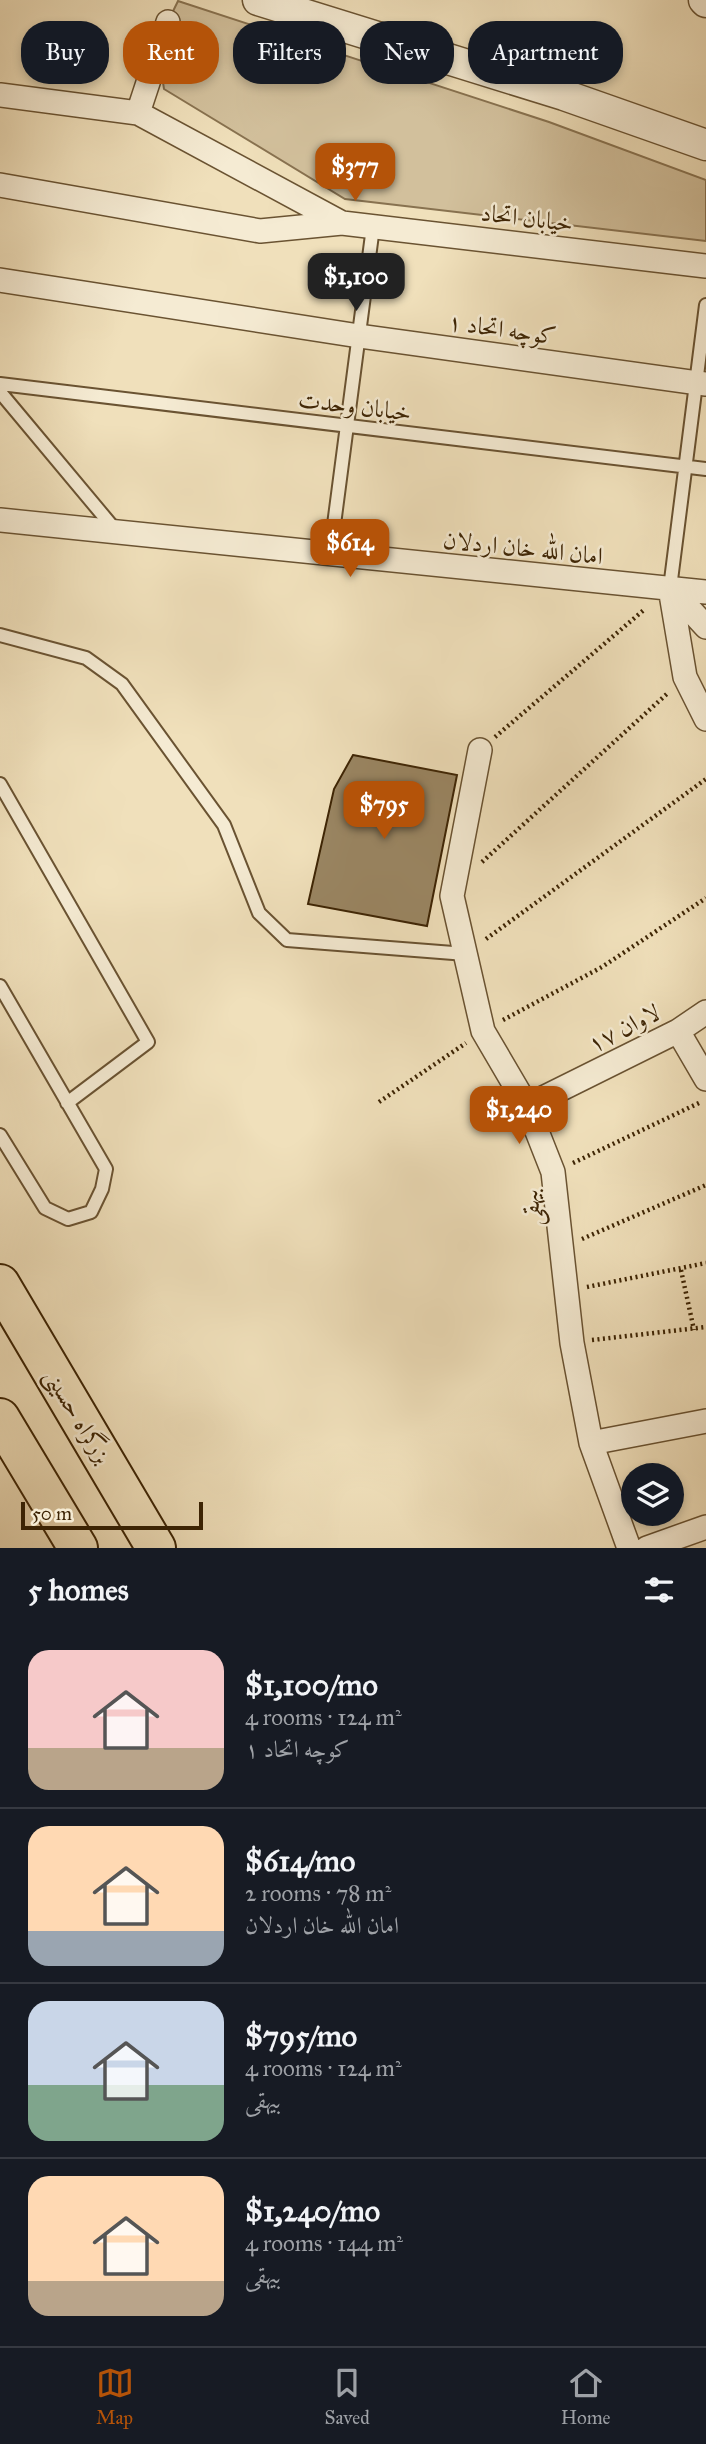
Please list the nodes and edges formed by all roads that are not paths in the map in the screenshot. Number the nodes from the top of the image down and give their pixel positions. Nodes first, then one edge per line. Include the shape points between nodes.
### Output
1 (258, 0) edge
2 (148, 84) edge
3 (0, 95) edge
4 (138, 113) junction
5 (706, 145) edge
6 (0, 185) edge
7 (342, 223) junction
8 (373, 227) junction
9 (706, 265) edge
10 (0, 280) edge
11 (706, 304) edge
12 (359, 335) junction
13 (700, 383) edge
14 (0, 384) edge
15 (0, 392) edge
16 (347, 426) junction
17 (684, 466) junction
18 (706, 468) edge
19 (0, 520) edge
20 (117, 533) junction
21 (330, 555) junction
22 (670, 588) junction
23 (706, 592) edge
24 (706, 627) edge
25 (0, 635) edge
26 (706, 719) edge
27 (480, 750) road end
28 (0, 784) edge
29 (466, 954) junction
30 (0, 986) edge
31 (706, 1012) edge
32 (678, 1031) junction
33 (706, 1079) edge
34 (67, 1102) junction
35 (527, 1106) junction
36 (0, 1135) edge
37 (0, 1284) edge
38 (0, 1418) edge
39 (706, 1421) edge
40 (591, 1443) junction
41 (706, 1527) edge
42 (78, 1548) edge
43 (156, 1548) edge
44 (629, 1548) edge
45 (648, 1548) edge

1 - 5 street via 564,95
2 - 4 street
3 - 4 street
4 - 7 street, خیابان اتحاد
6 - 7 street, خیابان اتحاد via 260,231
7 - 8 street, خیابان اتحاد
8 - 9 street, خیابان اتحاد
8 - 12 lane
10 - 12 street, کوچه اتحاد ۱
11 - 13 lane
12 - 13 street, کوچه اتحاد ۱
12 - 16 lane
13 - 17 lane
14 - 16 lane, خیابان وحدت
15 - 20 lane
16 - 17 lane, خیابان وحدت
16 - 21 lane
17 - 18 lane, خیابان وحدت
17 - 22 lane
19 - 20 street, امان الله خان اردلان
20 - 21 street, امان الله خان اردلان
21 - 22 street, امان الله خان اردلان
22 - 23 street, امان الله خان اردلان
22 - 24 street
22 - 26 street via 685,677
25 - 29 lane via 86,658 122,684 224,825 259,913 287,940
27 - 29 street, بیهقی via 452,896
28 - 34 lane via 148,1042
29 - 35 street, بیهقی via 483,1031
30 - 34 lane
31 - 32 street, لاوان ۱۷
32 - 33 street
32 - 35 street, لاوان ۱۷
34 - 36 lane via 106,1169 91,1212 68,1219 45,1208
35 - 40 street, بیهقی via 553,1172 572,1343
37 - 43 highway, بزرگراه حسینی
38 - 42 highway
39 - 40 street
40 - 44 street, بیهقی
41 - 45 street

